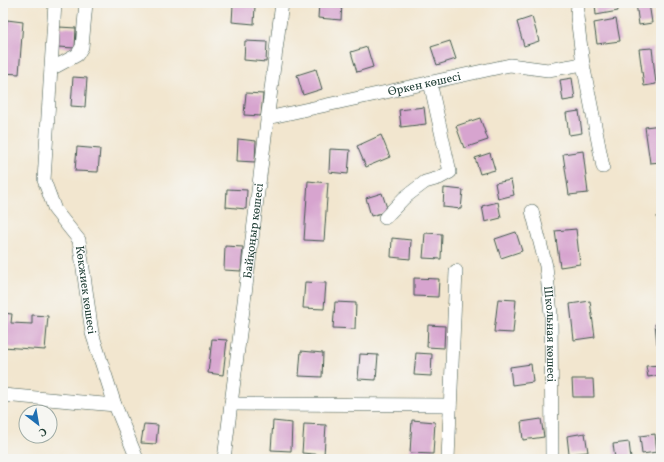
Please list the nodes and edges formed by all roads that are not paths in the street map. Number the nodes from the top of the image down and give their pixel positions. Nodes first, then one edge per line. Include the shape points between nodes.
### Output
1 (55, 3) edge
2 (86, 3) edge
3 (282, 3) edge
4 (578, 3) edge
5 (583, 64) junction
6 (52, 70) junction
7 (430, 82) junction
8 (267, 118) junction
9 (602, 167) dead end
10 (532, 211) dead end
11 (385, 218) dead end
12 (456, 270) dead end
13 (3, 395) edge
14 (232, 404) junction
15 (116, 405) junction
16 (450, 405) junction
17 (137, 459) edge
18 (224, 459) edge
19 (448, 459) edge
20 (552, 459) edge

1 - 6 street, Көкжиек көшесі
2 - 6 street via 82,47 77,55
3 - 8 street, Байқоңыр көшесі
4 - 5 street via 577,17
5 - 7 street, Өркен көшесі via 548,70 510,65
5 - 9 street
6 - 15 street, Көкжиек көшесі via 44,180 55,210 79,240 92,333
7 - 8 street, Өркен көшесі
7 - 11 street via 450,172 425,182 404,198
8 - 14 street, Байқоңыр көшесі
10 - 20 street, Школьная көшесі via 546,266 551,314
12 - 16 street
13 - 15 street
14 - 16 street
14 - 18 street, Байқоңыр көшесі
15 - 17 street, Көкжиек көшесі
16 - 19 street

